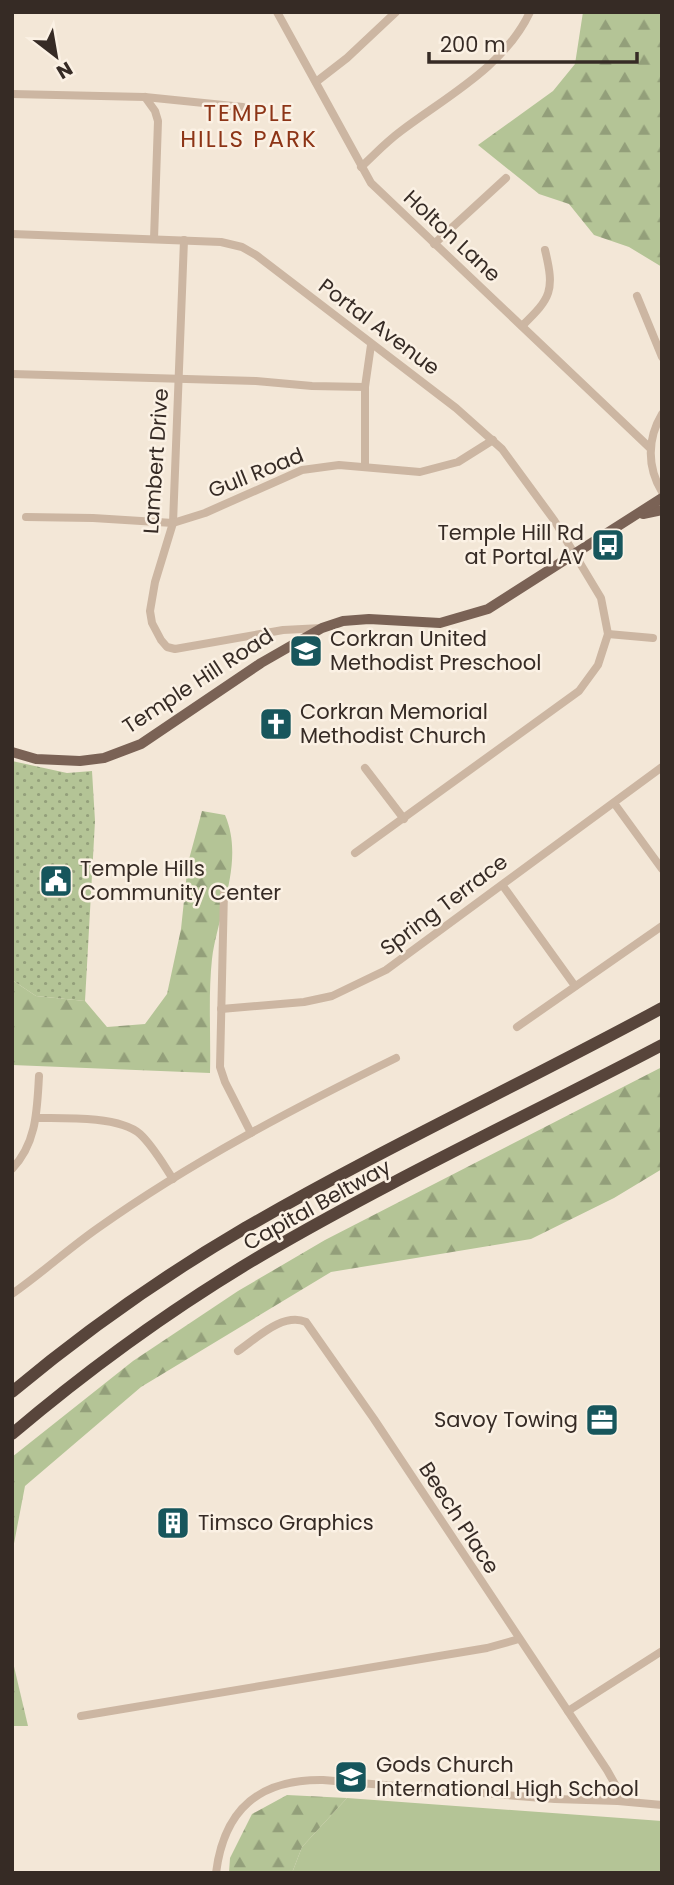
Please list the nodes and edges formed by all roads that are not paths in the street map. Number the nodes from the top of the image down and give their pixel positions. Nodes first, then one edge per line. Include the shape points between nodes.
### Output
1 (277, 12) edge
2 (396, 12) edge
3 (530, 12) edge
4 (316, 82) junction
5 (12, 94) edge
6 (145, 97) junction
7 (243, 107) dead end
8 (361, 167) junction
9 (506, 178) dead end
10 (12, 233) edge
11 (154, 239) junction
12 (184, 240) junction
13 (434, 244) junction
14 (545, 250) dead end
15 (637, 296) dead end
16 (522, 326) junction
17 (372, 345) junction
18 (662, 357) edge
19 (12, 374) edge
20 (179, 380) junction
21 (365, 387) junction
22 (662, 414) edge
23 (493, 440) junction
24 (650, 448) junction
25 (365, 466) junction
26 (662, 492) edge
27 (662, 498) edge
28 (662, 510) edge
29 (26, 517) dead end
30 (627, 521) junction
31 (173, 523) junction
32 (575, 553) junction
33 (322, 628) junction
34 (608, 634) junction
35 (653, 638) dead end
36 (12, 752) edge
37 (662, 767) edge
38 (365, 768) dead end
39 (614, 803) junction
40 (404, 819) junction
41 (355, 853) dead end
42 (662, 869) edge
43 (503, 886) junction
44 (224, 891) dead end
45 (662, 926) edge
46 (575, 986) junction
47 (662, 1008) edge
48 (222, 1009) junction
49 (517, 1027) dead end
50 (662, 1045) edge
51 (396, 1058) dead end
52 (39, 1076) dead end
53 (37, 1118) junction
54 (251, 1133) junction
55 (12, 1169) edge
56 (173, 1179) junction
57 (12, 1294) edge
58 (239, 1351) dead end
59 (12, 1392) edge
60 (12, 1434) edge
61 (519, 1639) junction
62 (662, 1651) edge
63 (568, 1712) junction
64 (81, 1717) dead end
65 (618, 1801) junction
66 (662, 1805) edge
67 (216, 1873) edge

1 - 4 street, Holton Lane
2 - 4 street
3 - 8 street via 502,54
4 - 8 street, Holton Lane
5 - 6 street
6 - 7 street
6 - 11 street via 158,121
8 - 13 street, Holton Lane
9 - 13 street
10 - 11 street, Portal Avenue
11 - 12 street, Portal Avenue
12 - 17 street, Portal Avenue via 221,242 249,251
12 - 20 street, Lambert Drive
13 - 16 street, Holton Lane
14 - 16 street via 550,291
15 - 18 street
16 - 24 street, Holton Lane
17 - 21 street
17 - 23 street, Portal Avenue
19 - 20 street
20 - 21 street
20 - 31 street, Lambert Drive
21 - 25 street
22 - 24 street
23 - 25 street, Gull Road via 458,462 428,470 404,472
23 - 32 street, Portal Avenue
24 - 26 street
25 - 31 street, Gull Road via 302,470
27 - 30 main road, Temple Hill Road
28 - 30 main road
29 - 31 street, Gull Road
30 - 32 main road, Temple Hill Road
31 - 33 street, Lambert Drive via 151,603 152,623 167,647 188,648 284,630
32 - 33 main road, Temple Hill Road via 510,597 470,616 440,623 343,621
32 - 34 street, Portal Avenue via 601,598
33 - 36 main road, Temple Hill Road via 126,750 80,761 36,759
34 - 35 street
34 - 40 street via 598,665 579,691
37 - 39 street, Spring Terrace
38 - 40 street
39 - 42 street
39 - 43 street, Spring Terrace
40 - 41 street
43 - 46 street
43 - 48 street, Spring Terrace via 386,970 332,996
44 - 48 street
45 - 46 street
46 - 49 street
47 - 59 highway, Capital Beltway via 244,1229 118,1311
48 - 54 street via 220,1067
50 - 60 highway, Capital Beltway via 260,1256 126,1345
51 - 54 street
52 - 53 street
53 - 55 street via 25,1151
53 - 56 street via 112,1121 133,1129
54 - 56 street
56 - 57 street via 99,1227
58 - 61 street, Beech Place via 281,1322 306,1322
61 - 63 street, Beech Place
61 - 64 street
62 - 63 street
63 - 65 street, Beech Place via 613,1780
65 - 66 street
65 - 67 street via 291,1781 266,1791 240,1810 224,1836

